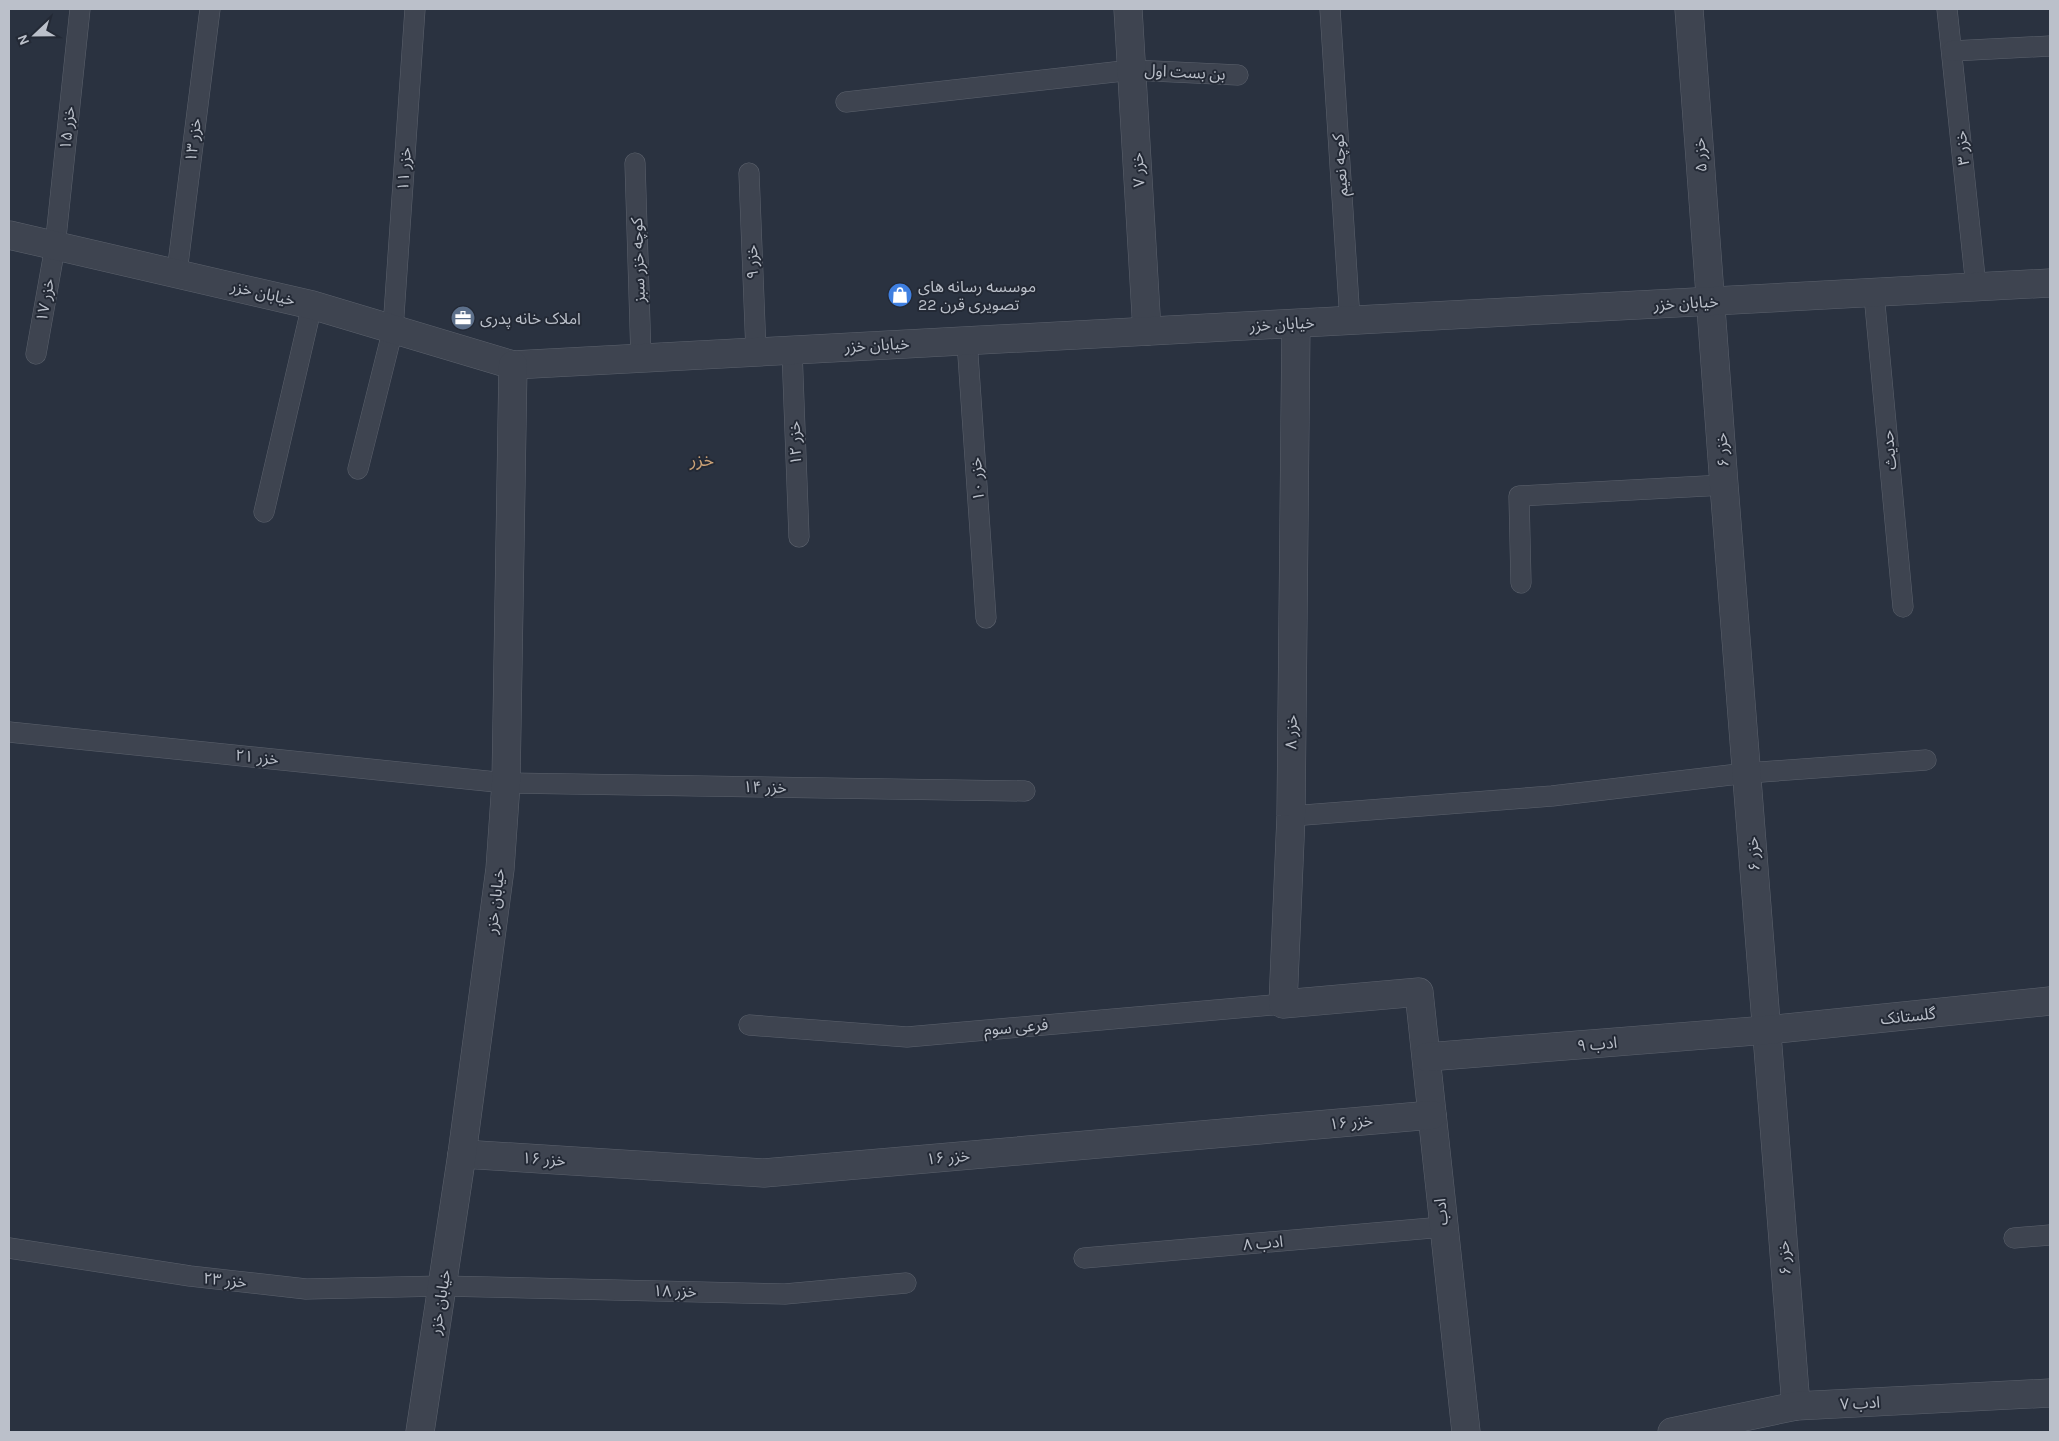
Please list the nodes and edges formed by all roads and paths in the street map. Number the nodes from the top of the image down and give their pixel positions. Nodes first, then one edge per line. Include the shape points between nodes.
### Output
1 (80, 9) edge
2 (210, 9) edge
3 (415, 9) edge
4 (1128, 9) edge
5 (1330, 9) edge
6 (1689, 9) edge
7 (1947, 9) edge
8 (2050, 46) edge
9 (1952, 51) junction
10 (1132, 70) junction
11 (1238, 75) dead end
12 (846, 102) dead end
13 (634, 163) dead end
14 (749, 173) dead end
15 (9, 235) edge
16 (55, 247) junction
17 (176, 272) junction
18 (2050, 284) edge
19 (1976, 287) junction
20 (1874, 294) junction
21 (1711, 302) junction
22 (312, 305) junction
23 (1350, 320) junction
24 (1296, 324) junction
25 (394, 329) junction
26 (1147, 331) junction
27 (967, 341) junction
28 (792, 350) junction
29 (756, 352) junction
30 (36, 354) dead end
31 (641, 358) junction
32 (513, 365) junction
33 (358, 469) dead end
34 (1724, 485) junction
35 (264, 512) dead end
36 (799, 537) dead end
37 (1521, 583) dead end
38 (1903, 607) dead end
39 (986, 618) dead end
40 (9, 732) edge
41 (1926, 760) dead end
42 (1747, 773) junction
43 (506, 783) junction
44 (1025, 791) dead end
45 (1290, 816) junction
46 (2050, 1001) edge
47 (1283, 1004) junction
48 (749, 1025) dead end
49 (1766, 1030) junction
50 (1427, 1058) junction
51 (1432, 1115) junction
52 (462, 1154) junction
53 (1443, 1227) junction
54 (2050, 1235) edge
55 (2014, 1238) dead end
56 (9, 1248) edge
57 (1084, 1258) dead end
58 (906, 1282) dead end
59 (442, 1286) junction
60 (2050, 1393) edge
61 (1796, 1406) junction
62 (420, 1432) edge
63 (1466, 1432) edge
64 (1672, 1432) edge

1 - 16 lane, خزر ۱۵
2 - 17 lane, خزر ۱۳
3 - 25 lane, خزر ۱۱
4 - 10 street, خزر ۷
5 - 23 lane, کوچه نعیم
6 - 21 street, خزر ۵
7 - 9 lane, خزر ۳
8 - 9 lane
9 - 19 lane, خزر ۳
10 - 11 lane, بن بست اول
10 - 12 lane, بن بست اول
10 - 26 street, خزر ۷
13 - 31 lane, کوچه خزر سبز
14 - 29 lane, خزر ۹
15 - 16 street, خیابان خزر
16 - 17 street, خیابان خزر
16 - 30 lane, خزر ۱۷
17 - 22 street, خیابان خزر
18 - 19 street, خیابان خزر
19 - 20 street, خیابان خزر
20 - 21 street, خیابان خزر
20 - 38 lane, حدیث
21 - 23 street, خیابان خزر
21 - 34 street, خزر ۶
22 - 25 street, خیابان خزر
22 - 35 lane
23 - 24 street, خیابان خزر
24 - 26 street, خیابان خزر
24 - 45 street, خزر ۸
25 - 32 street, خیابان خزر
25 - 33 lane, خزر ۱۱
26 - 27 street, خیابان خزر
27 - 28 street, خیابان خزر
27 - 39 lane, خزر ۱۰
28 - 29 street, خیابان خزر
28 - 36 lane, خزر ۱۲
29 - 31 street, خیابان خزر
31 - 32 street, خیابان خزر
32 - 43 street, خیابان خزر
34 - 37 lane via 1518,496
34 - 42 street, خزر ۶
40 - 43 lane, خزر ۲۱
41 - 42 lane
42 - 45 lane via 1552,796
42 - 49 street, خزر ۶
43 - 44 lane, خزر ۱۴
43 - 52 street, خیابان خزر via 500,869
45 - 47 street, خزر ۸
46 - 49 street, گلستانک
47 - 48 lane, فرعی سوم via 907,1037
47 - 50 street, ادب via 1419,992
49 - 50 street, ادب ۹
49 - 61 street, خزر ۶
50 - 51 street, ادب
51 - 52 street, خزر ۱۶ via 764,1173
51 - 53 street, ادب
52 - 59 street, خیابان خزر
53 - 57 lane, ادب ۸
53 - 63 street, ادب
54 - 55 lane
56 - 59 lane, خزر ۲۳ via 190,1276 306,1289
58 - 59 lane, خزر ۱۸ via 785,1294
59 - 62 street, خیابان خزر
60 - 61 street, ادب ۷
61 - 64 street, ادب ۷

